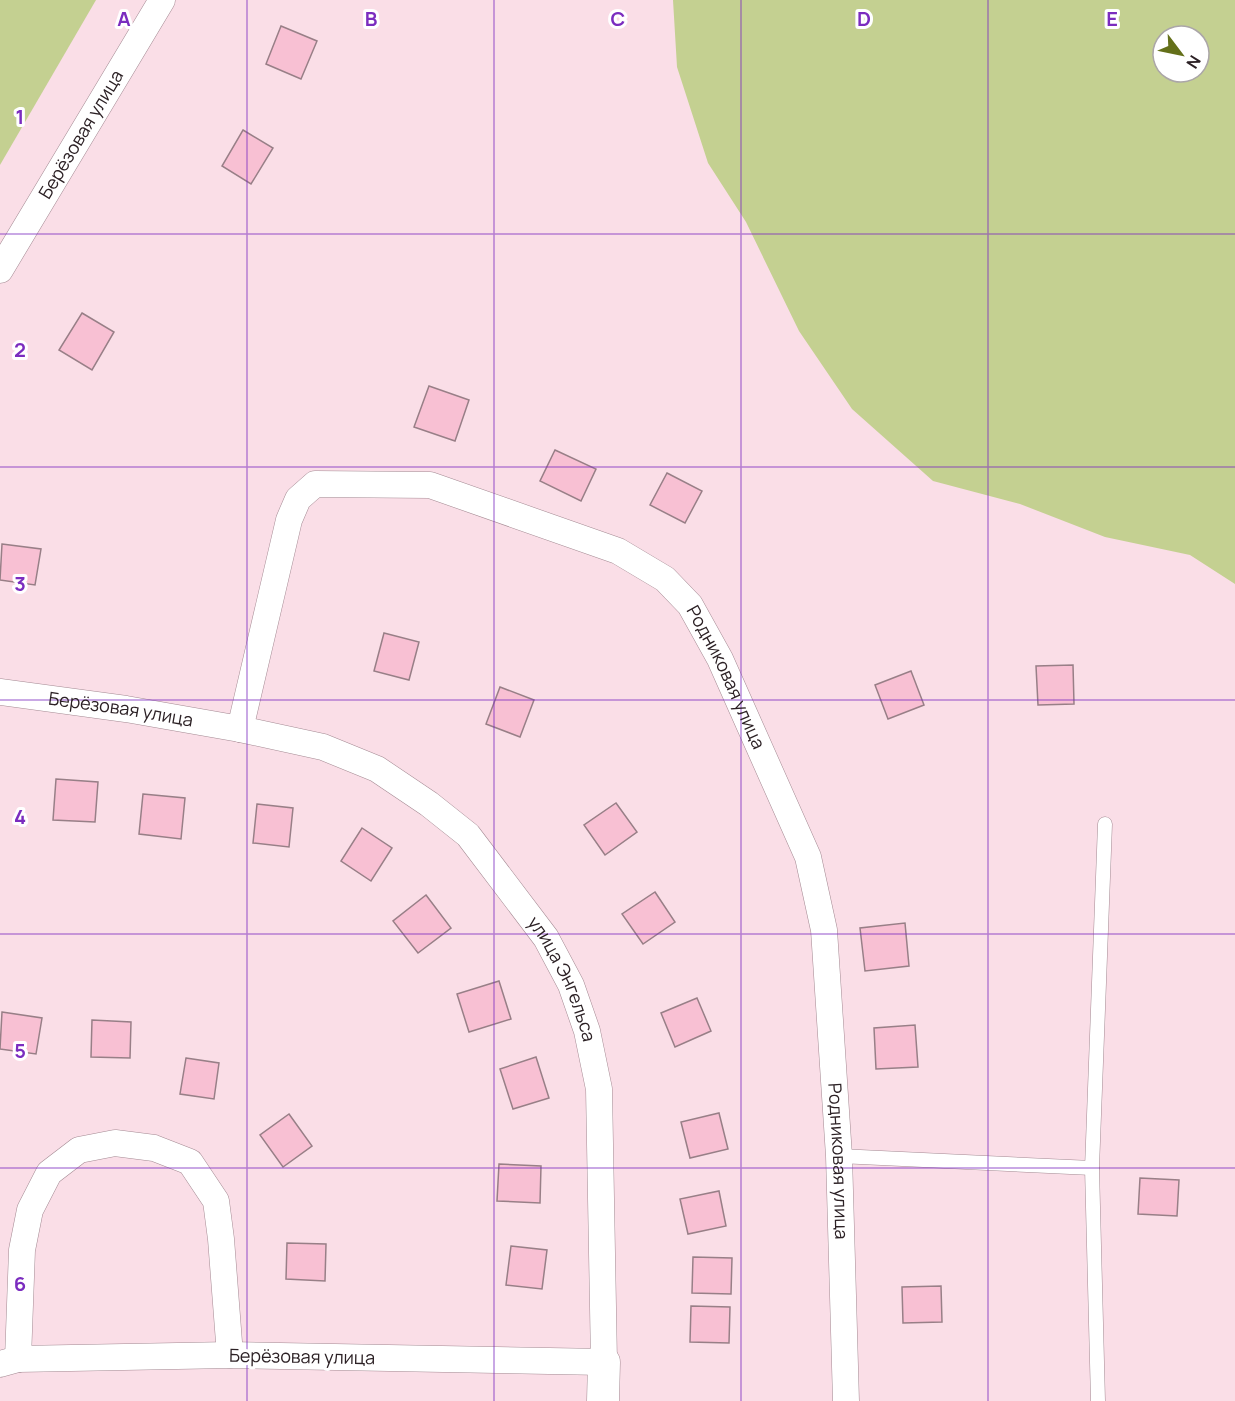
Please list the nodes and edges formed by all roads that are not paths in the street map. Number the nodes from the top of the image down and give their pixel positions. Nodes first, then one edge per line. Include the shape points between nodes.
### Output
1 (162, 0) edge
2 (0, 270) edge
3 (0, 692) edge
4 (240, 729) junction
5 (1105, 824) dead end
6 (839, 1156) junction
7 (1092, 1168) junction
8 (230, 1355) junction
9 (9, 1362) edge
10 (604, 1362) junction
11 (603, 1401) edge
12 (846, 1401) edge
13 (1098, 1401) edge

1 - 2 street, Берёзовая улица
3 - 4 street, Берёзовая улица
4 - 6 street, Родниковая улица via 289,520 298,499 315,484 430,485 618,551 665,579 690,605 720,659 808,857 824,930
4 - 10 street, улица Энгельса via 323,747 377,769 429,804 468,835 546,938 571,985 587,1030 599,1089
5 - 7 lane
6 - 7 lane
6 - 12 street, Родниковая улица
7 - 13 lane
8 - 9 street, Берёзовая улица
8 - 9 street via 216,1201 190,1162 154,1148 115,1143 79,1149 49,1173 30,1210
8 - 10 street, Берёзовая улица
10 - 11 street, улица Энгельса

